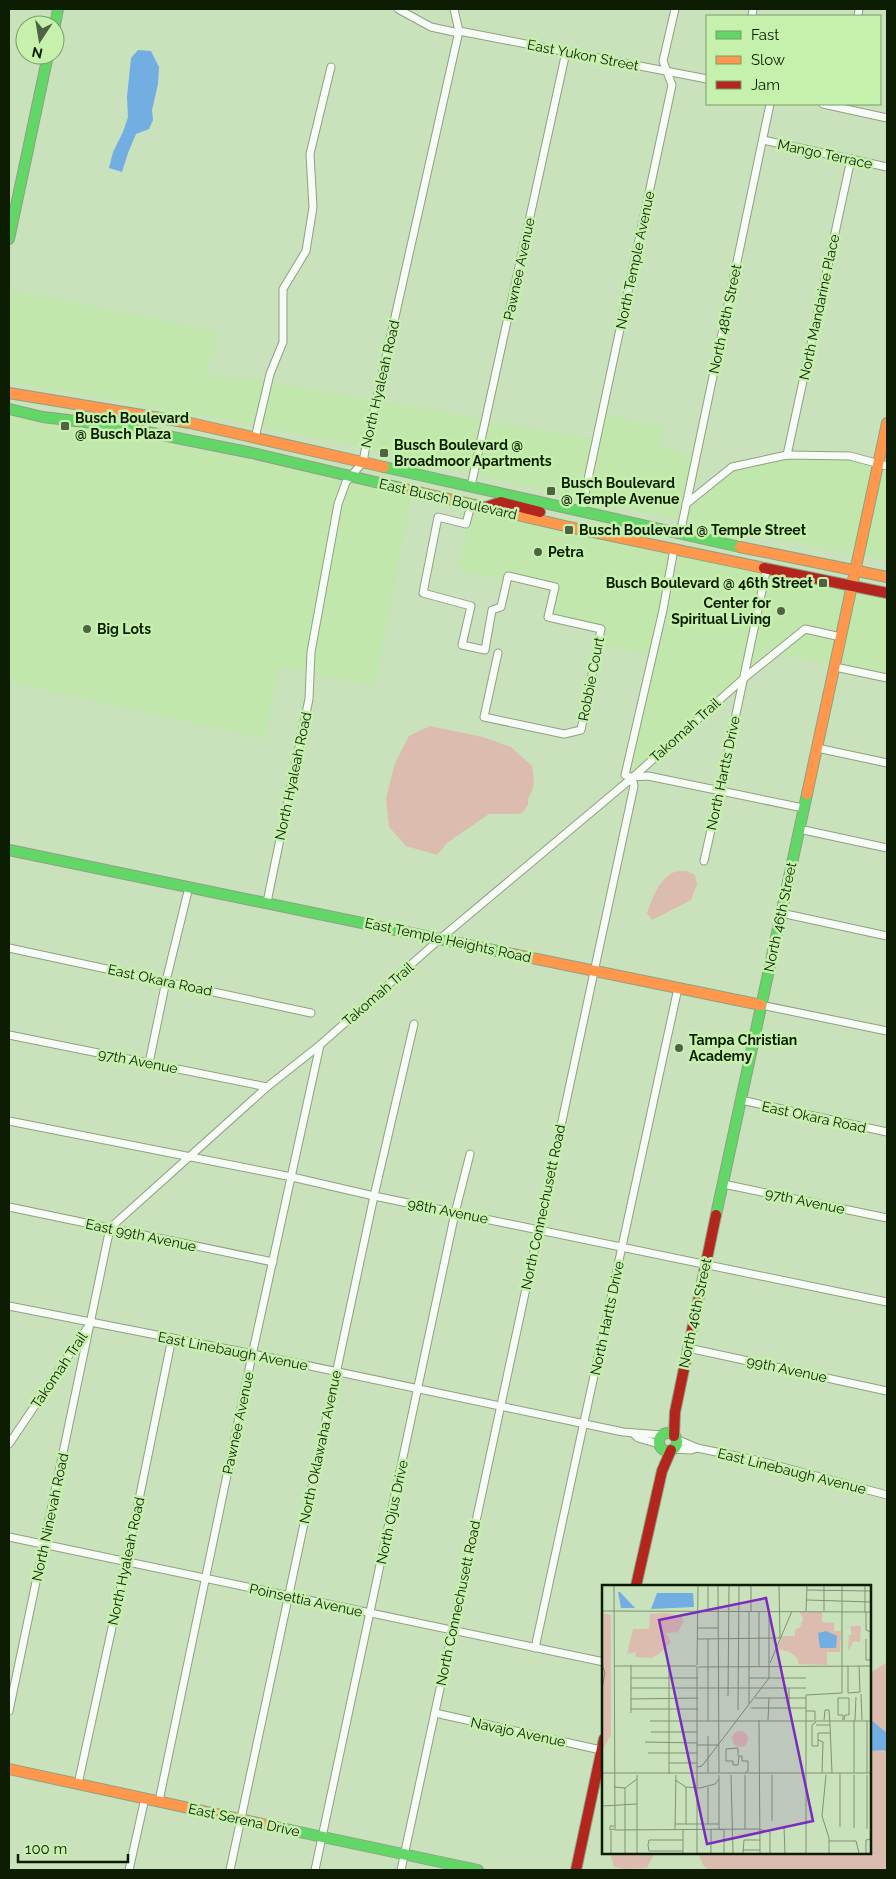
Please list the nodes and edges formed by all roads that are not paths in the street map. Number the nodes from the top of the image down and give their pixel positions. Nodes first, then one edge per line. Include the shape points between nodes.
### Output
1 (398, 9) edge
2 (454, 9) edge
3 (675, 9) edge
4 (459, 32) junction
5 (566, 52) junction
6 (46, 65) edge
7 (331, 68) dead end
8 (668, 72) junction
9 (706, 78) edge
10 (770, 105) edge
11 (838, 106) edge
12 (887, 118) edge
13 (763, 140) junction
14 (851, 159) junction
15 (887, 167) edge
16 (9, 240) edge
17 (9, 393) edge
18 (9, 409) edge
19 (887, 423) edge
20 (190, 424) junction
21 (116, 426) junction
22 (255, 438) junction
23 (787, 455) junction
24 (363, 462) junction
25 (883, 465) edge
26 (350, 475) junction
27 (471, 486) junction
28 (471, 505) junction
29 (686, 505) junction
30 (484, 507) junction
31 (581, 512) junction
32 (578, 528) junction
33 (664, 531) junction
34 (680, 534) junction
35 (674, 549) junction
36 (751, 549) junction
37 (767, 567) junction
38 (856, 570) junction
39 (887, 577) edge
40 (852, 585) junction
41 (887, 592) edge
42 (841, 637) junction
43 (498, 653) dead end
44 (835, 667) junction
45 (887, 678) edge
46 (743, 679) junction
47 (817, 748) junction
48 (887, 763) edge
49 (632, 778) junction
50 (720, 790) junction
51 (803, 808) junction
52 (799, 829) junction
53 (887, 848) edge
54 (9, 850) edge
55 (704, 861) dead end
56 (190, 887) junction
57 (267, 902) junction
58 (781, 913) junction
59 (887, 936) edge
60 (441, 938) junction
61 (9, 948) edge
62 (594, 970) junction
63 (166, 981) junction
64 (678, 988) junction
65 (762, 1004) junction
66 (311, 1013) dead end
67 (414, 1024) dead end
68 (887, 1031) edge
69 (9, 1035) edge
70 (320, 1045) junction
71 (149, 1063) junction
72 (267, 1087) junction
73 (741, 1100) junction
74 (9, 1121) edge
75 (887, 1132) edge
76 (470, 1154) dead end
77 (188, 1157) junction
78 (292, 1177) junction
79 (723, 1184) junction
80 (374, 1196) junction
81 (9, 1207) edge
82 (455, 1212) junction
83 (887, 1218) edge
84 (110, 1228) junction
85 (538, 1228) junction
86 (622, 1246) junction
87 (273, 1262) junction
88 (705, 1264) junction
89 (887, 1302) edge
90 (9, 1306) edge
91 (91, 1323) junction
92 (172, 1338) junction
93 (688, 1348) junction
94 (253, 1354) junction
95 (336, 1371) junction
96 (418, 1389) junction
97 (887, 1391) edge
98 (500, 1407) junction
99 (584, 1424) junction
100 (668, 1442) junction
101 (9, 1444) edge
102 (887, 1494) edge
103 (9, 1537) edge
104 (45, 1545) junction
105 (126, 1563) junction
106 (206, 1579) junction
107 (636, 1585) edge
108 (288, 1596) junction
109 (370, 1613) junction
110 (453, 1630) junction
111 (535, 1648) junction
112 (602, 1662) edge
113 (9, 1711) edge
114 (435, 1713) junction
115 (602, 1745) edge
116 (9, 1769) edge
117 (78, 1784) junction
118 (145, 1798) junction
119 (159, 1802) junction
120 (240, 1819) junction
121 (322, 1836) junction
122 (405, 1854) junction
123 (129, 1870) edge
124 (230, 1870) edge
125 (315, 1870) edge
126 (401, 1870) edge
127 (478, 1870) edge
128 (576, 1870) edge

1 - 4 street, East Yukon Street via 431,28
2 - 4 street, North Hyaleah Road
3 - 8 street, North Temple Avenue via 663,61
4 - 5 street, East Yukon Street
4 - 24 street, North Hyaleah Road
5 - 8 street, East Yukon Street
5 - 27 street, Pawnee Avenue
6 - 16 street
7 - 22 street via 310,154 313,206 306,251 283,289 283,342 270,374
8 - 9 street, East Yukon Street
8 - 31 street, North Temple Avenue via 672,85
10 - 13 street, North 48th Street
11 - 12 street
13 - 14 street, Mango Terrace
13 - 29 street, North 48th Street
14 - 15 street, Mango Terrace
14 - 23 street, North Mandarine Place
17 - 20 street, East Busch Boulevard
18 - 21 street, East Busch Boulevard via 43,417
19 - 25 street, North 46th Street
20 - 21 street via 175,428 138,423
20 - 22 street, East Busch Boulevard
21 - 26 street, East Busch Boulevard
22 - 24 street, East Busch Boulevard
23 - 25 street via 858,457
23 - 29 street via 732,467
24 - 26 street, North Hyaleah Road
24 - 27 street, East Busch Boulevard
25 - 38 street, North 46th Street
26 - 28 street, East Busch Boulevard
26 - 57 street, North Hyaleah Road via 338,504 312,652 309,699
27 - 31 street, East Busch Boulevard
28 - 30 street, East Busch Boulevard
28 - 43 street, Robbie Court via 466,524 438,517 423,593 471,606 462,645 485,650 492,610 501,607 508,576 555,587 548,618 601,629 581,730 564,734 484,717
29 - 34 street, North 48th Street
30 - 31 street via 501,502 563,518
30 - 32 street, East Busch Boulevard
31 - 33 street, East Busch Boulevard
32 - 33 street via 601,522 651,533
32 - 35 street, East Busch Boulevard
33 - 34 street, East Busch Boulevard
34 - 36 street, East Busch Boulevard
35 - 36 street via 695,543 741,552
35 - 37 street, East Busch Boulevard
35 - 49 street, North Connechusett Road via 625,774
36 - 38 street, East Busch Boulevard
37 - 40 street, East Busch Boulevard
37 - 46 street, North Hartts Drive
38 - 39 street, East Busch Boulevard
38 - 40 street, North 46th Street
40 - 41 street, East Busch Boulevard
40 - 42 street, North 46th Street
42 - 44 street, North 46th Street
42 - 46 street, Takomah Trail via 805,629
44 - 45 street
44 - 47 street, North 46th Street
46 - 49 street, Takomah Trail
46 - 50 street, North Hartts Drive
47 - 48 street
47 - 51 street, North 46th Street
49 - 50 street via 648,776
49 - 60 street, Takomah Trail
49 - 62 street, North Connechusett Road via 634,786
50 - 51 street
50 - 55 street, North Hartts Drive
51 - 52 street, North 46th Street
52 - 53 street
52 - 58 street, North 46th Street
54 - 56 street, East Temple Heights Road
56 - 57 street, East Temple Heights Road
56 - 63 street
57 - 60 street, East Temple Heights Road
58 - 59 street
58 - 65 street, North 46th Street
60 - 62 street, East Temple Heights Road
60 - 70 street, Takomah Trail
61 - 63 street, East Okara Road
62 - 64 street, East Temple Heights Road
62 - 85 street, North Connechusett Road
63 - 66 street, East Okara Road
63 - 71 street
64 - 65 street, East Temple Heights Road
64 - 86 street, North Hartts Drive
65 - 68 street, East Temple Heights Road
65 - 73 street, North 46th Street
67 - 80 street, North Oklawaha Avenue
69 - 71 street, 97th Avenue
70 - 72 street, Takomah Trail
70 - 78 street, Pawnee Avenue
71 - 72 street, 97th Avenue
72 - 77 street, Takomah Trail
73 - 75 street, East Okara Road
73 - 79 street, North 46th Street
74 - 77 street, 98th Avenue
76 - 82 street, North Ojus Drive
77 - 78 street, 98th Avenue
77 - 84 street, Takomah Trail
78 - 80 street, 98th Avenue
78 - 87 street, Pawnee Avenue
79 - 83 street, 97th Avenue
79 - 88 street, North 46th Street
80 - 82 street, 98th Avenue
80 - 95 street, North Oklawaha Avenue
81 - 84 street, East 99th Avenue
82 - 85 street, 98th Avenue
82 - 96 street, North Ojus Drive
84 - 87 street, East 99th Avenue
84 - 91 street, Takomah Trail
85 - 86 street, 98th Avenue
85 - 98 street, North Connechusett Road
86 - 88 street, 98th Avenue
86 - 99 street, North Hartts Drive
87 - 94 street, Pawnee Avenue
88 - 89 street, 98th Avenue
88 - 93 street, North 46th Street
90 - 91 street, East Linebaugh Avenue
91 - 92 street, East Linebaugh Avenue
91 - 101 street, Takomah Trail
91 - 104 street, North Ninevah Road
92 - 94 street, East Linebaugh Avenue
92 - 105 street, North Hyaleah Road
93 - 97 street, 99th Avenue
93 - 100 street, North 46th Street
94 - 95 street, East Linebaugh Avenue
94 - 106 street, Pawnee Avenue
95 - 96 street, East Linebaugh Avenue
95 - 108 street, North Oklawaha Avenue
96 - 98 street, East Linebaugh Avenue
96 - 109 street, North Ojus Drive
98 - 99 street, East Linebaugh Avenue
98 - 110 street, North Connechusett Road
99 - 100 street, East Linebaugh Avenue via 639,1433
99 - 111 street, North Hartts Drive
100 - 102 street, East Linebaugh Avenue via 760,1461
100 - 107 street, North 46th Street
103 - 104 street, Poinsettia Avenue
104 - 105 street, Poinsettia Avenue
104 - 113 street, North Ninevah Road
105 - 106 street, Poinsettia Avenue
105 - 117 street, North Hyaleah Road
106 - 108 street, Poinsettia Avenue
106 - 119 street, Pawnee Avenue
108 - 109 street, Poinsettia Avenue
108 - 120 street, North Oklawaha Avenue
109 - 110 street, Poinsettia Avenue
109 - 121 street, North Ojus Drive
110 - 111 street, Poinsettia Avenue
110 - 114 street, North Connechusett Road
111 - 112 street, Poinsettia Avenue
114 - 115 street, Navajo Avenue
114 - 122 street, North Connechusett Road
115 - 128 street
116 - 117 street, East Serena Drive
117 - 118 street, East Serena Drive
118 - 119 street, East Serena Drive
118 - 123 street
119 - 120 street, East Serena Drive
120 - 121 street, East Serena Drive
120 - 124 street, North Oklawaha Avenue
121 - 122 street, East Serena Drive
121 - 125 street, North Ojus Drive
122 - 126 street, North Connechusett Road
122 - 127 street, East Serena Drive

